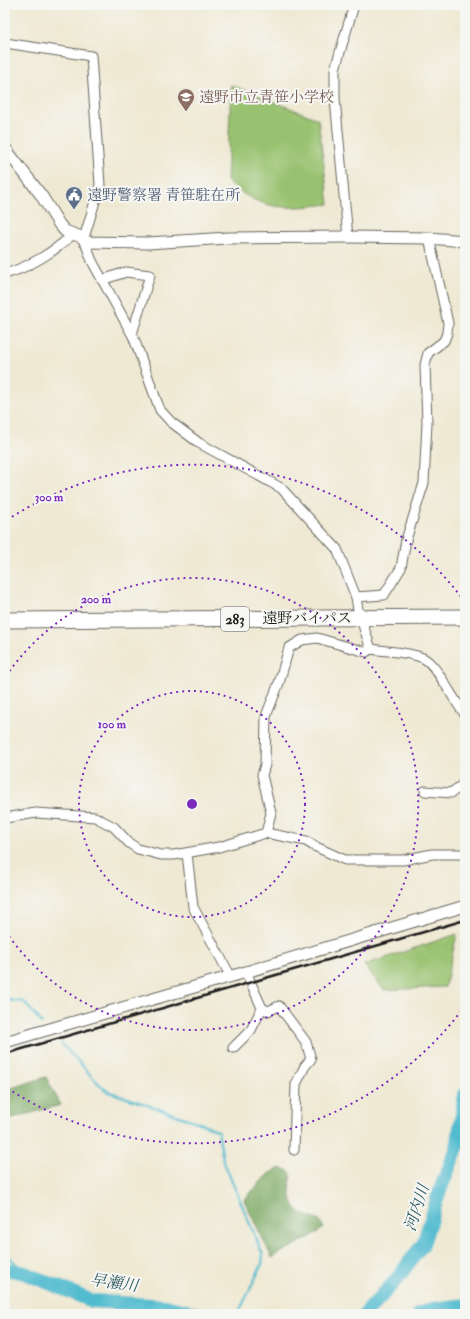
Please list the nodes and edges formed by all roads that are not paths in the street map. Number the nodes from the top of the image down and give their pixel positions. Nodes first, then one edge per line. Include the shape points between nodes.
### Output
1 (354, 5) edge
2 (5, 43) edge
3 (5, 148) edge
4 (72, 235) junction
5 (348, 237) junction
6 (433, 239) junction
7 (85, 240) junction
8 (465, 241) edge
9 (5, 274) edge
10 (102, 280) junction
11 (132, 334) junction
12 (356, 597) junction
13 (465, 617) edge
14 (5, 620) edge
15 (362, 622) junction
16 (465, 627) edge
17 (5, 629) edge
18 (371, 649) junction
19 (465, 714) edge
20 (465, 783) edge
21 (425, 791) dead end
22 (5, 818) edge
23 (266, 833) junction
24 (187, 853) junction
25 (465, 854) edge
26 (465, 906) edge
27 (246, 972) junction
28 (231, 977) junction
29 (262, 1008) junction
30 (5, 1042) edge
31 (233, 1048) dead end
32 (294, 1150) dead end

1 - 5 street via 335,69 335,99
2 - 7 street via 91,56 100,185
3 - 4 street via 41,195 59,224
4 - 7 street
4 - 9 street via 63,244 27,266
5 - 6 street
5 - 7 street via 228,238 148,243
6 - 8 street
6 - 12 street via 448,323 444,341 428,353 425,365 428,423 424,483 406,540 401,568 384,595
7 - 10 street
10 - 11 street
10 - 11 street via 126,272 150,275
11 - 12 street via 160,410 198,443 281,488 337,549
12 - 15 street
13 - 15 highway, 遠野バイパス / 283
14 - 15 highway, 遠野バイパス / 283
15 - 16 highway, 遠野バイパス / 283
15 - 17 highway, 遠野バイパス / 283
15 - 18 street
18 - 19 street via 424,658
18 - 23 street via 366,652 318,638 302,640 288,648 266,716 265,765 262,775 271,813
20 - 21 street via 451,793
22 - 24 street via 36,813 95,817 114,827 138,849 161,855
23 - 24 street via 219,847
23 - 25 street via 306,841 345,860 404,860 432,854
24 - 28 street via 193,907
26 - 27 street
27 - 28 street
27 - 29 street
28 - 30 street
29 - 31 street via 251,1030
29 - 32 street via 268,1011 279,1006 306,1042 312,1059 304,1066 296,1084

